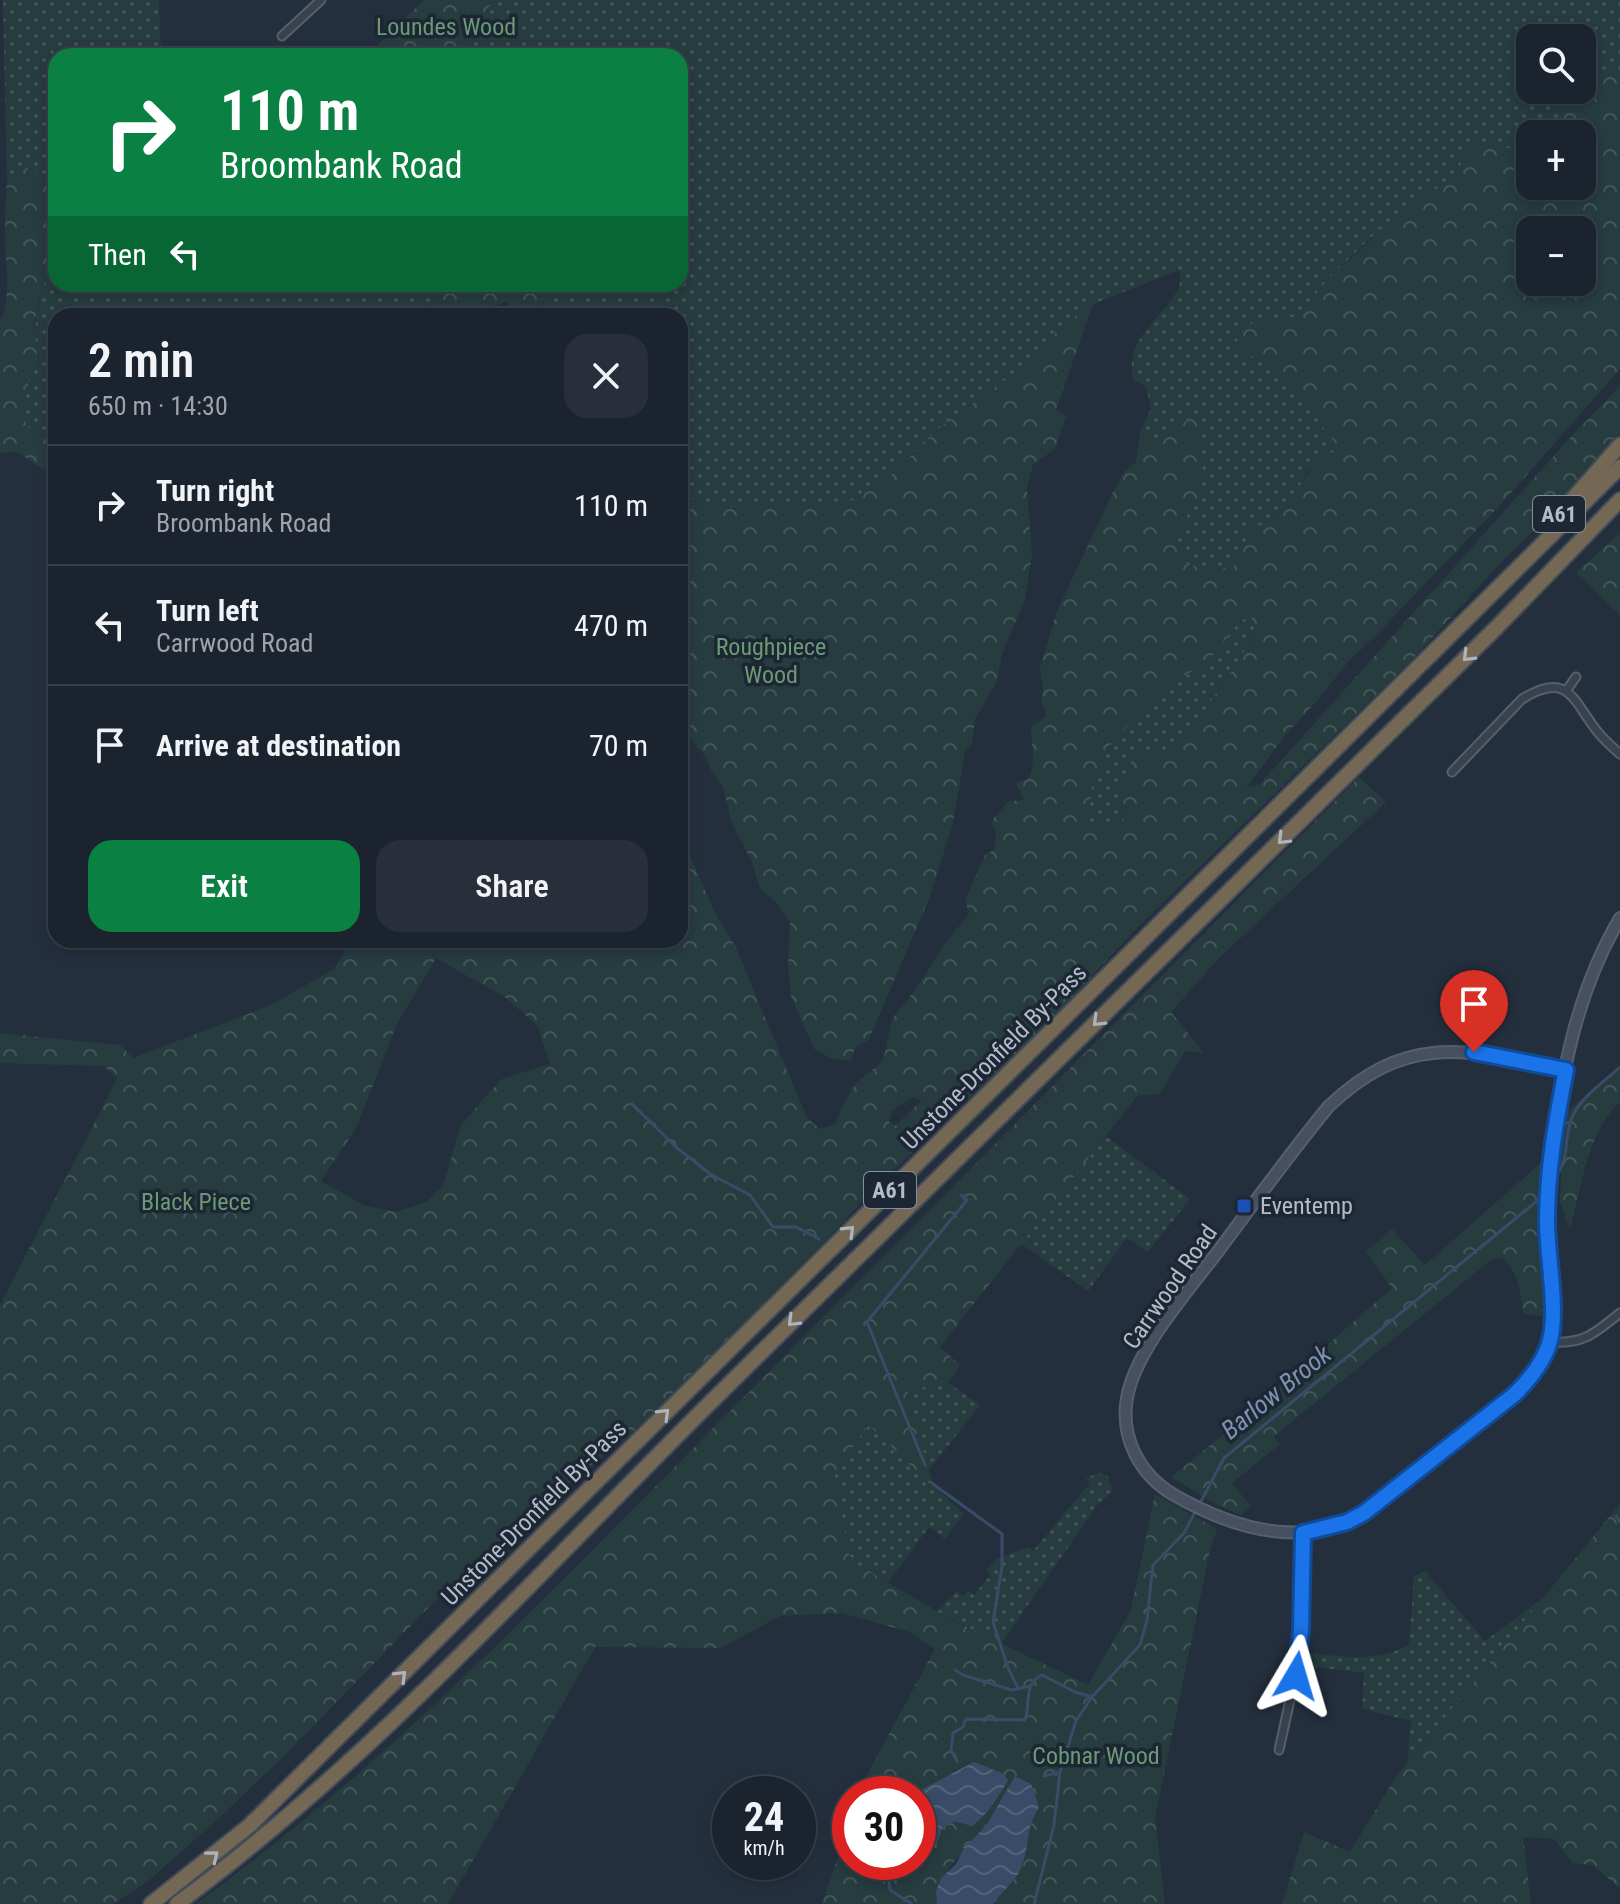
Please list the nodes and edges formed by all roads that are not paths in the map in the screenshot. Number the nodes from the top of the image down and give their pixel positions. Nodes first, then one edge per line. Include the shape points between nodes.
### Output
1 (321, 0) edge
2 (282, 36) dead end
3 (1620, 445) edge
4 (1620, 467) edge
5 (1620, 500) edge
6 (1620, 514) edge
7 (1500, 585) junction
8 (1496, 628) junction
9 (1576, 677) dead end
10 (1566, 691) junction
11 (1620, 754) edge
12 (1452, 772) dead end
13 (1620, 918) edge
14 (1566, 1070) junction
15 (1620, 1313) edge
16 (1550, 1342) junction
17 (1303, 1533) junction
18 (1279, 1750) dead end
19 (151, 1904) edge
20 (177, 1904) edge

1 - 2 street
3 - 7 highway, A61
4 - 7 highway, Unstone-Dronfield By-Pass / A61
5 - 8 highway, Unstone-Dronfield By-Pass / A61
6 - 8 highway, A61
19 -> 7 highway, Unstone-Dronfield By-Pass / A61 via 249,1826
8 -> 20 highway, Unstone-Dronfield By-Pass / A61 via 395,1719 246,1853
9 - 10 street
10 - 11 street
10 - 12 street via 1552,687 1522,699
13 - 14 street via 1582,997
14 - 16 street via 1548,1201
14 - 17 street, Carrwood Road via 1474,1052 1436,1052 1385,1065 1360,1079 1329,1106 1175,1308 1134,1374 1125,1416 1128,1436 1153,1479 1247,1528
15 - 16 street via 1584,1340
16 - 17 street via 1515,1394 1380,1502 1347,1522
17 - 18 street via 1299,1659

